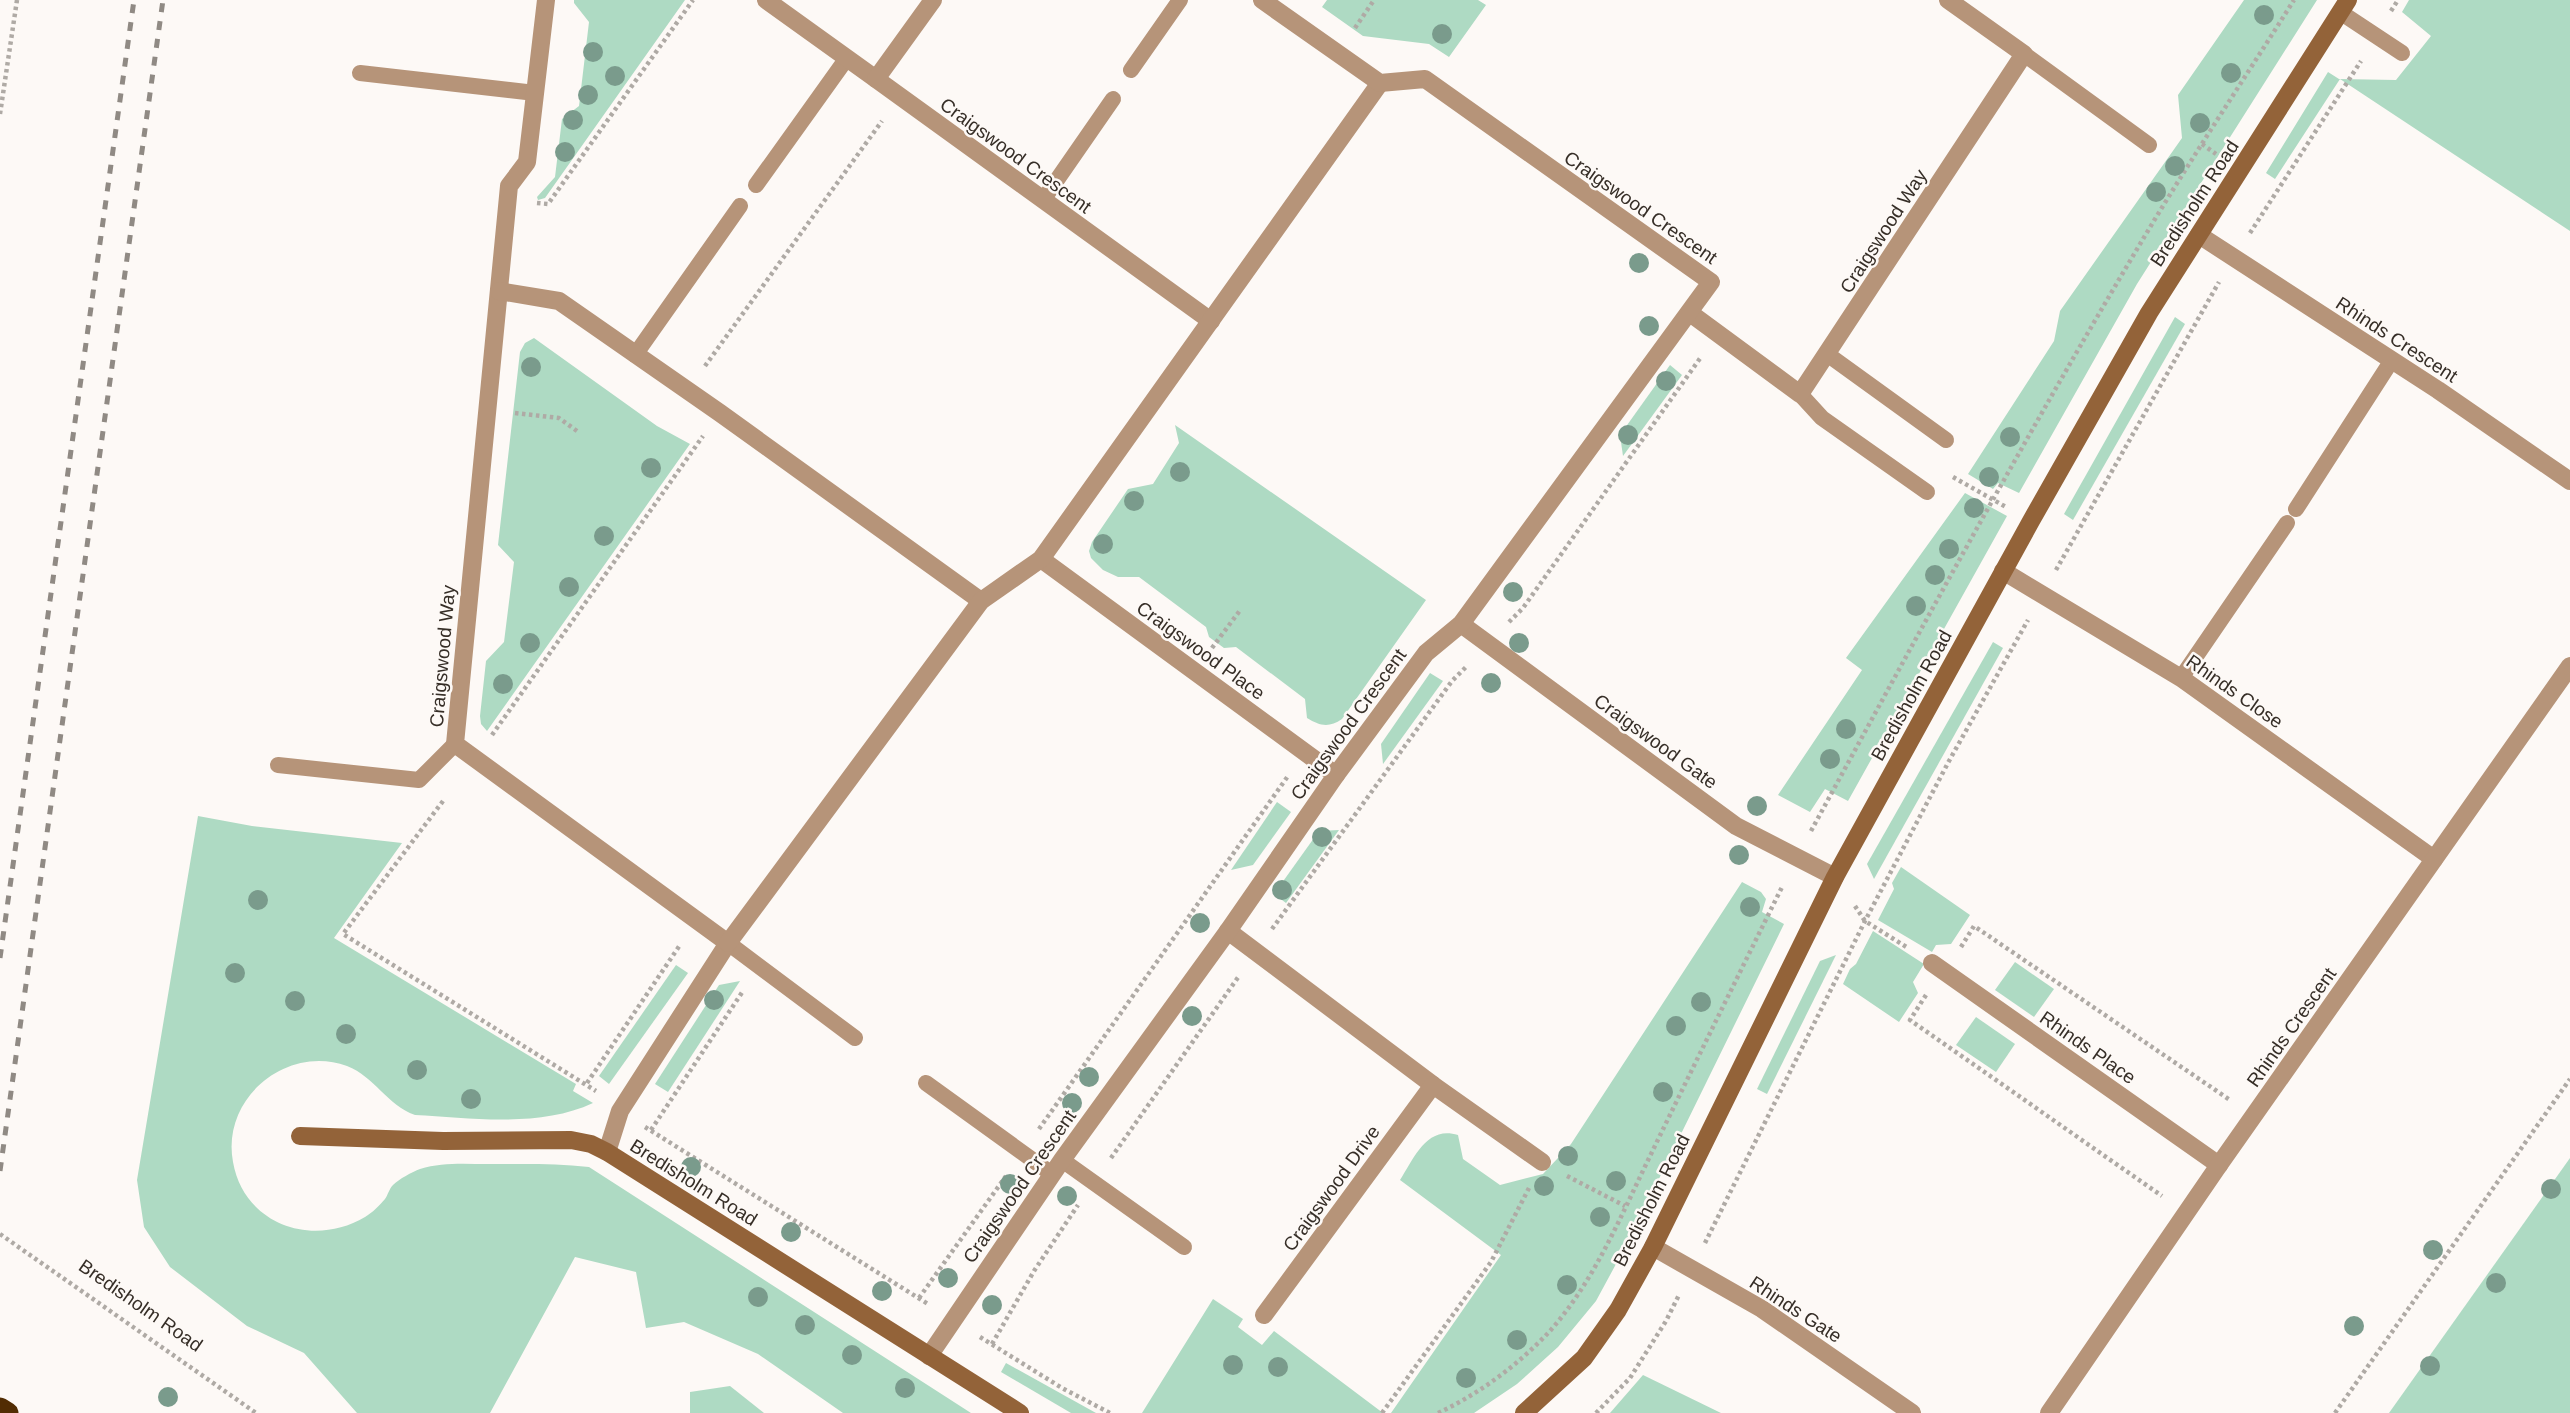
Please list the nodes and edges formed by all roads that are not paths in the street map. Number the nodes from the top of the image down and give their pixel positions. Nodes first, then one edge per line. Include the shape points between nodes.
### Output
1 (546, 0) edge
2 (766, 0) edge
3 (933, 0) edge
4 (1180, 0) edge
5 (1948, 0) edge
6 (1267, 1) edge
7 (2344, 6) edge
8 (2402, 53) dead end
9 (2024, 54) junction
10 (847, 58) junction
11 (1131, 70) dead end
12 (360, 73) dead end
13 (876, 79) junction
14 (1380, 83) junction
15 (535, 93) junction
16 (1113, 99) dead end
17 (2149, 145) dead end
18 (756, 185) dead end
19 (1043, 200) junction
20 (740, 206) dead end
21 (2199, 235) junction
22 (499, 291) junction
23 (1690, 313) junction
24 (1211, 321) junction
25 (1827, 354) junction
26 (635, 355) junction
27 (2392, 360) junction
28 (1800, 394) junction
29 (1945, 440) dead end
30 (2570, 481) edge
31 (1927, 492) dead end
32 (1041, 559) junction
33 (2003, 571) junction
34 (981, 601) junction
35 (1461, 624) junction
36 (2570, 666) edge
37 (2180, 678) junction
38 (454, 744) junction
39 (278, 765) dead end
40 (1336, 775) junction
41 (2434, 859) junction
42 (1835, 877) junction
43 (1228, 931) junction
44 (728, 943) junction
45 (1932, 963) road end
46 (856, 1038) dead end
47 (926, 1083) dead end
48 (1433, 1085) junction
49 (300, 1136) dead end
50 (607, 1152) junction
51 (1542, 1162) road end
52 (2219, 1165) junction
53 (1057, 1167) junction
54 (1184, 1247) dead end
55 (1653, 1247) junction
56 (1264, 1315) dead end
57 (929, 1356) junction
58 (0, 1408) edge
59 (8, 1413) edge
60 (1020, 1413) edge
61 (1524, 1413) edge
62 (1912, 1413) edge
63 (2049, 1413) edge

1 - 15 street, Craigswood Way
2 - 10 street, Craigswood Crescent
3 - 13 street
4 - 11 lane
5 - 9 street
6 - 14 street
7 - 8 lane
7 - 21 street, Bredisholm Road
9 - 17 lane
9 - 25 street, Craigswood Way
10 - 13 street, Craigswood Crescent
10 - 18 lane
12 - 15 lane
13 - 19 street, Craigswood Crescent
14 - 23 street, Craigswood Crescent via 1425,79 1711,282
14 - 24 street
15 - 22 street, Craigswood Way via 527,162 509,186
16 - 19 lane
19 - 24 street, Craigswood Crescent
20 - 26 lane
21 - 27 street, Rhinds Crescent
21 - 33 street, Bredisholm Road via 2149,313
22 - 26 street via 559,301
22 - 38 street, Craigswood Way
23 - 28 street
23 - 35 street, Craigswood Crescent
24 - 32 street
25 - 28 street, Craigswood Way
25 - 29 lane
26 - 34 street
27 - 30 street, Rhinds Crescent
27 - 37 lane
28 - 31 lane via 1822,418
32 - 34 street
32 - 40 street, Craigswood Place
33 - 37 street, Rhinds Close
33 - 42 street, Bredisholm Road
34 - 44 street
35 - 40 street, Craigswood Crescent via 1426,653
35 - 42 street, Craigswood Gate via 1736,825
36 - 41 street, Rhinds Crescent
37 - 41 street, Rhinds Close
38 - 39 lane via 419,780
38 - 44 street, Craigswood Way
40 - 43 street, Craigswood Crescent
41 - 52 street, Rhinds Crescent
42 - 55 street, Bredisholm Road
43 - 48 street
43 - 53 street, Craigswood Crescent
44 - 46 lane
44 - 50 street via 620,1111
45 - 52 street, Rhinds Place
47 - 53 lane via 1022,1153
48 - 51 street
48 - 56 street, Craigswood Drive
49 - 50 street, Bredisholm Road via 571,1140
50 - 57 street, Bredisholm Road
52 - 63 street, Rhinds Crescent
53 - 54 lane via 1094,1182
53 - 57 street, Craigswood Crescent
55 - 61 street, Bredisholm Road via 1618,1310 1584,1358
55 - 62 street, Rhinds Gate via 1762,1309
57 - 60 street, Bredisholm Road
58 - 59 highway

